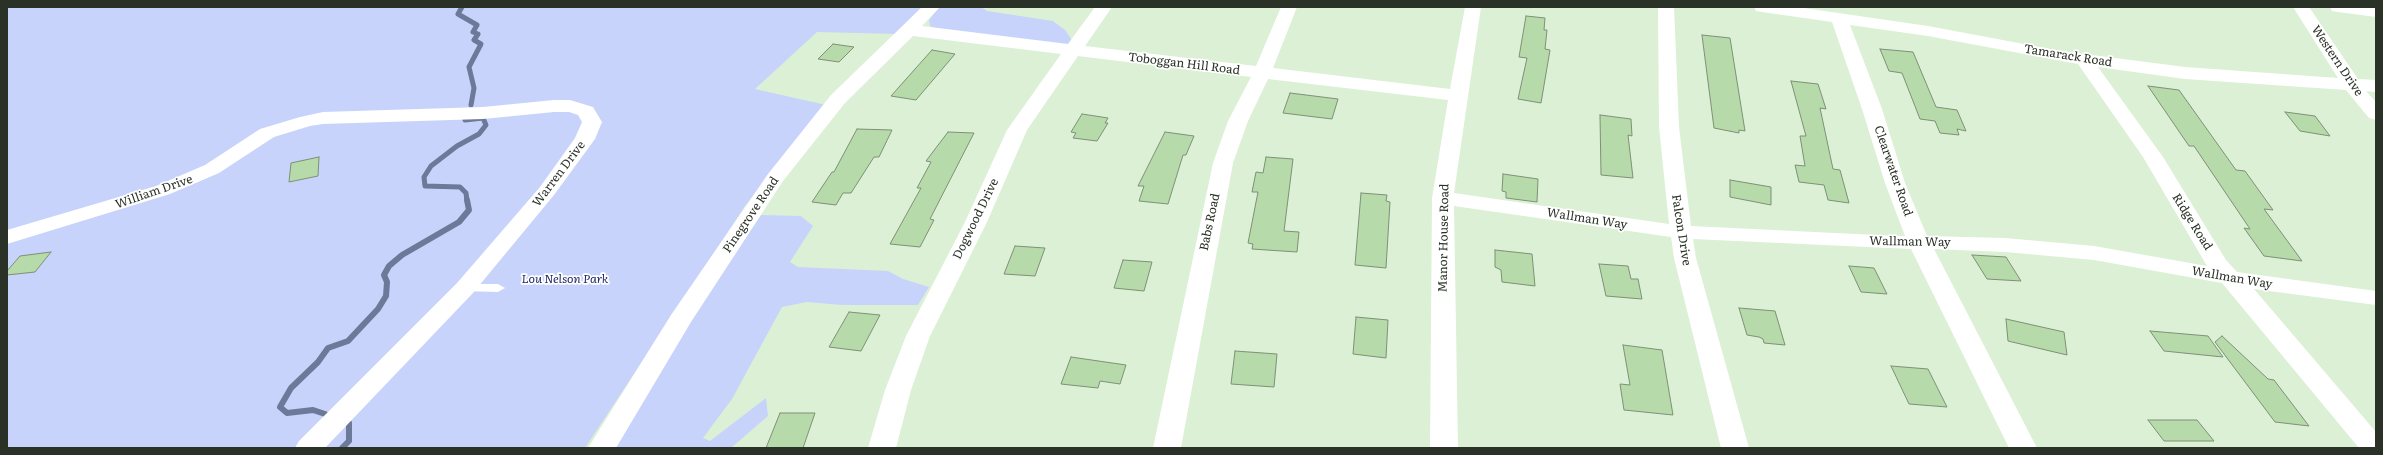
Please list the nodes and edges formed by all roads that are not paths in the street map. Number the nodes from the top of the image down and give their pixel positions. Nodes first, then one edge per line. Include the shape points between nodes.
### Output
1 (932, 7) edge
2 (1104, 7) edge
3 (1289, 7) edge
4 (1473, 7) edge
5 (1666, 7) edge
6 (1762, 7) edge
7 (2301, 7) edge
8 (2338, 7) edge
9 (2376, 12) edge
10 (1839, 18) junction
11 (910, 30) junction
12 (1073, 50) junction
13 (2084, 60) junction
14 (1262, 73) junction
15 (2351, 83) junction
16 (2376, 86) edge
17 (1459, 96) junction
18 (2376, 114) edge
19 (290, 125) joint
20 (1443, 198) junction
21 (1681, 232) junction
22 (7, 237) edge
23 (1919, 242) junction
24 (2231, 278) junction
25 (465, 288) junction
26 (498, 288) dead end
27 (2376, 298) edge
28 (309, 448) edge
29 (602, 448) edge
30 (882, 448) edge
31 (1167, 448) edge
32 (1444, 448) edge
33 (1735, 448) edge
34 (2023, 448) edge
35 (2374, 448) edge

1 - 11 street, Pinegrove Road
2 - 12 street, Dogwood Drive
3 - 14 street, Babs Road
4 - 17 street, Manor House Road via 1464,50
5 - 21 street, Falcon Drive via 1669,128
6 - 10 street, Tamarack Road
7 - 15 street, Western Drive
8 - 9 street
10 - 13 street, Tamarack Road via 1928,31
10 - 23 street, Clearwater Road via 1872,109 1895,183
11 - 12 street, Toboggan Hill Road
11 - 29 street, Pinegrove Road via 838,99 775,178 680,321
12 - 14 street, Toboggan Hill Road
12 - 30 street, Dogwood Drive via 1017,130 976,222 918,336 898,390
13 - 15 street, Tamarack Road via 2185,73
13 - 24 street, Ridge Road via 2153,156 2218,264
14 - 17 street, Toboggan Hill Road
14 - 31 street, Babs Road via 1238,121 1224,163 1213,207
15 - 16 street, Tamarack Road
15 - 18 street, Western Drive
17 - 20 street, Manor House Road
19 - 22 street, William Drive via 268,133 212,169 170,187 112,207
19 - 25 street, Warren Drive via 323,118 483,113 554,106 576,108 588,113 592,122 576,153 548,191
20 - 21 street, Wallman Way
20 - 32 street, Manor House Road
21 - 23 street, Wallman Way
21 - 33 street, Falcon Drive via 1694,296
23 - 24 street, Wallman Way via 2005,245 2094,253
23 - 34 street, Clearwater Road
24 - 27 street, Wallman Way
24 - 35 street, Ridge Road
25 - 26 lane
25 - 28 street, Warren Drive

